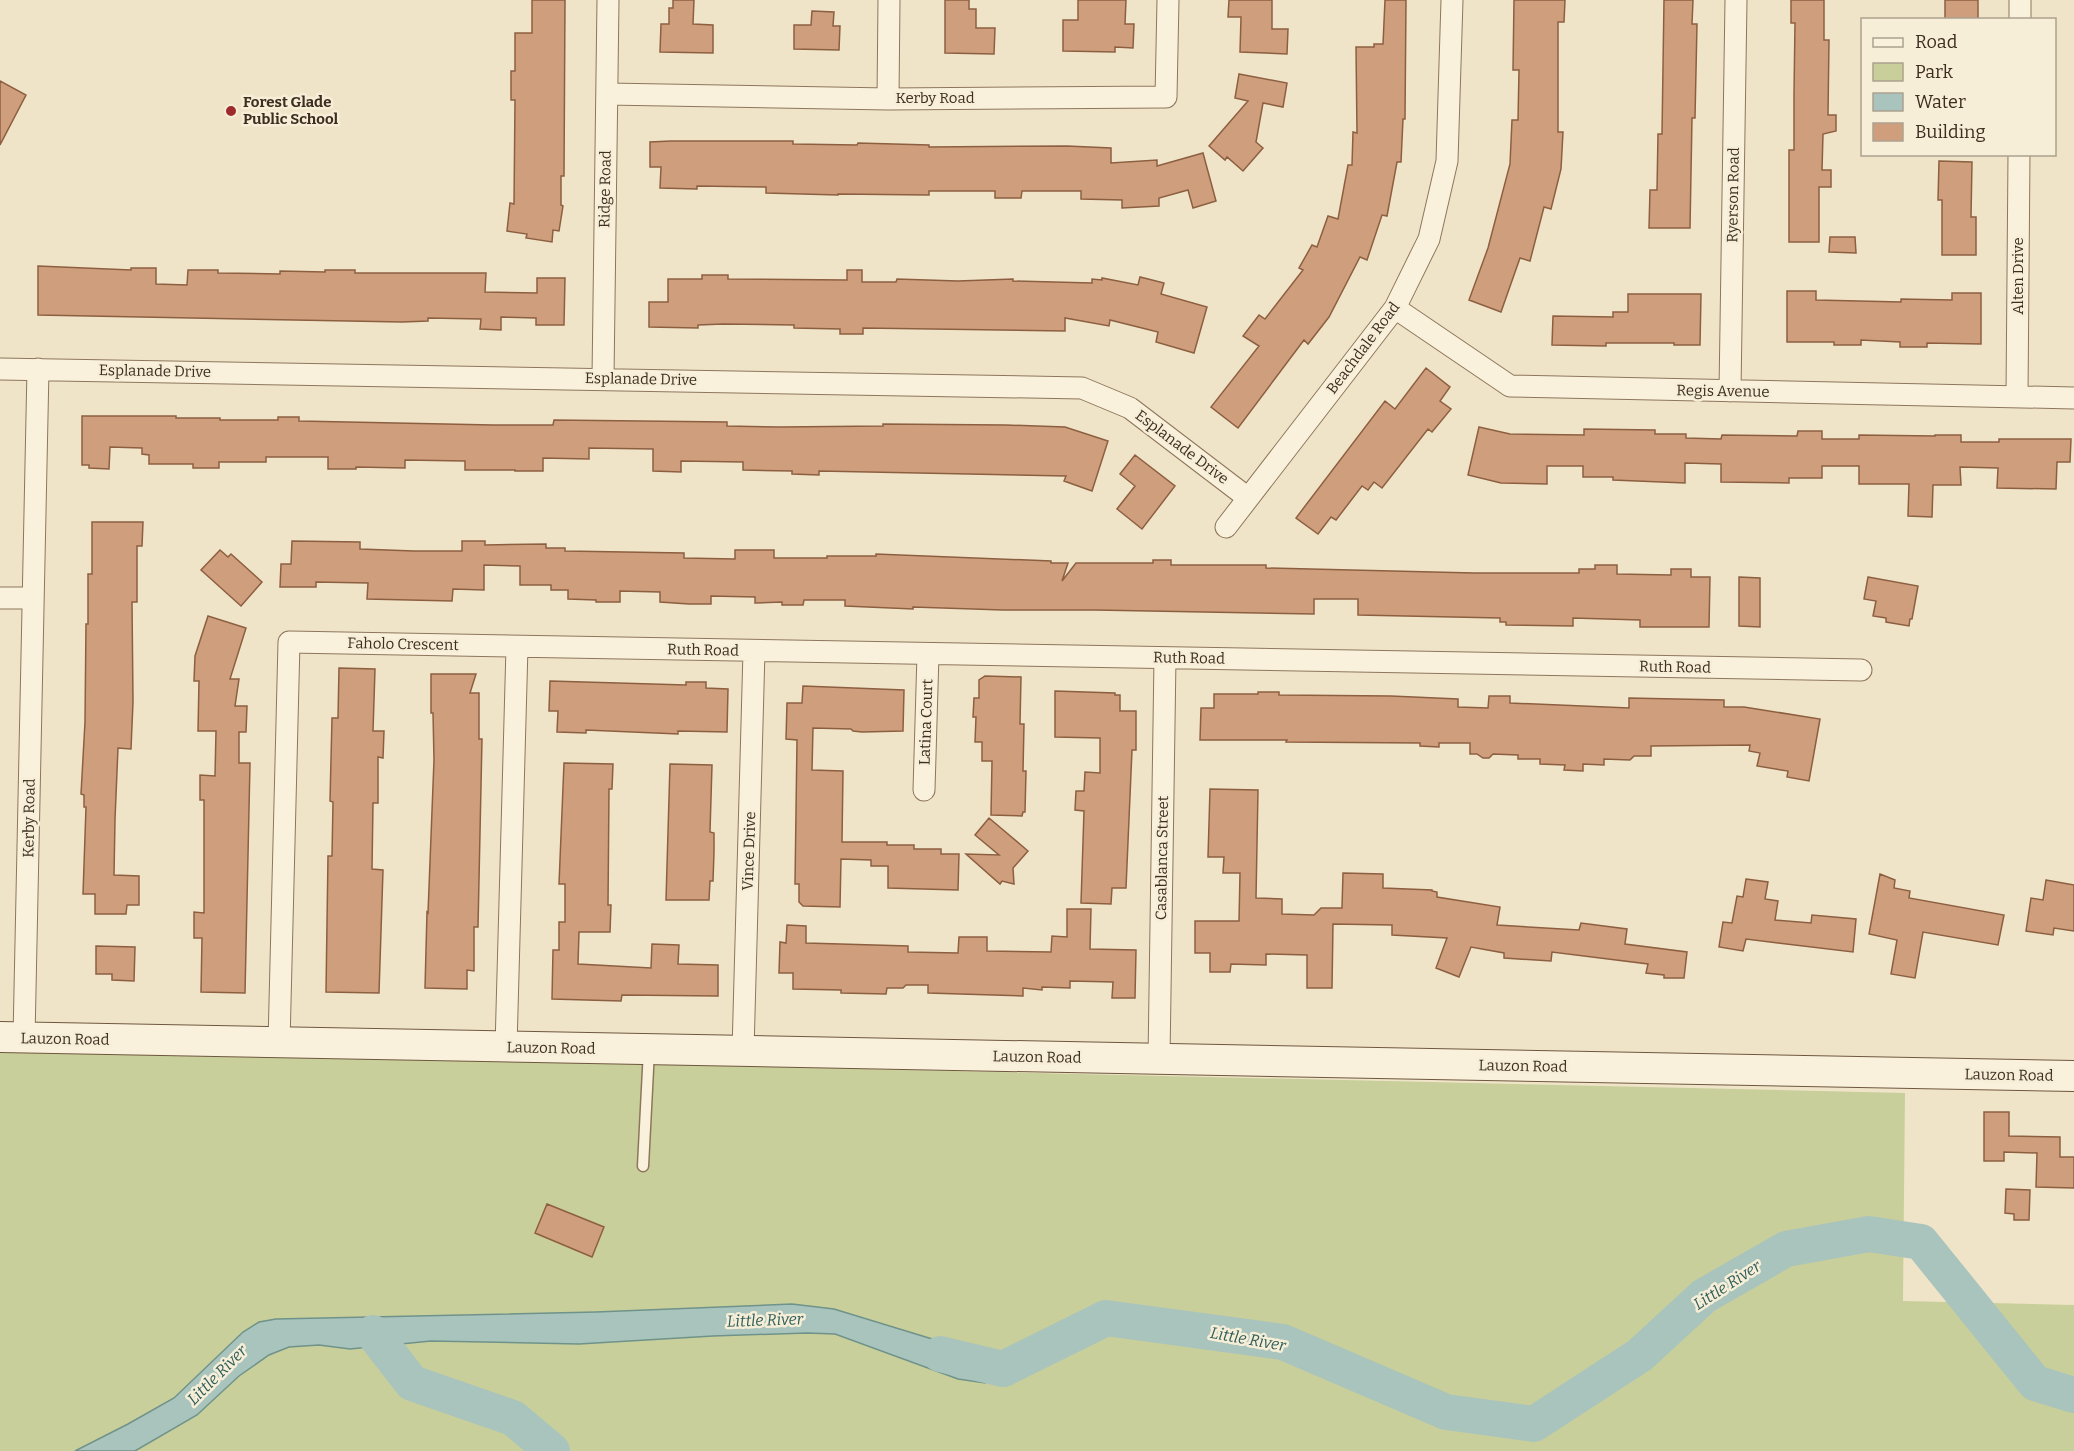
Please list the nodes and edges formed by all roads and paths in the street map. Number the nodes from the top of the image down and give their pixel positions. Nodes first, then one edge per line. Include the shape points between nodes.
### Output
1 (608, 0) edge
2 (889, 0) edge
3 (1168, 0) edge
4 (1452, 0) edge
5 (1736, 0) edge
6 (2020, 0) edge
7 (2020, 18) edge
8 (607, 94) junction
9 (888, 99) junction
10 (2019, 156) edge
11 (1395, 308) junction
12 (0, 369) edge
13 (38, 369) junction
14 (603, 378) junction
15 (1730, 391) junction
16 (2017, 397) junction
17 (2074, 398) edge
18 (1248, 498) junction
19 (1226, 527) dead end
20 (0, 598) edge
21 (33, 598) junction
22 (517, 647) junction
23 (754, 651) junction
24 (928, 654) junction
25 (1165, 658) junction
26 (1861, 670) dead end
27 (924, 790) dead end
28 (12, 1038) edge
29 (279, 1043) junction
30 (506, 1047) junction
31 (649, 1050) junction
32 (743, 1051) junction
33 (1159, 1059) junction
34 (2074, 1076) edge
35 (643, 1167) dead end

1 - 8 street, Ridge Road
2 - 9 street
3 - 9 street, Kerby Road via 1166,97
4 - 11 street, Beachdale Road via 1447,160 1429,239
5 - 15 street, Ryerson Road
6 - 7 street
8 - 9 street, Kerby Road
8 - 14 street, Ridge Road
10 - 16 street, Alten Drive
11 - 15 street, Regis Avenue via 1510,386
11 - 18 street, Beachdale Road
12 - 13 street, Esplanade Drive
13 - 14 street, Esplanade Drive
13 - 21 street, Kerby Road
14 - 18 street, Esplanade Drive via 1082,388 1130,408
15 - 16 street, Regis Avenue
16 - 17 street, Regis Avenue
18 - 19 street, Beachdale Road
20 - 21 street
21 - 28 street, Kerby Road
22 - 23 street, Ruth Road
22 - 29 street, Faholo Crescent via 289,642
22 - 30 street
23 - 24 street, Ruth Road
23 - 32 street, Vince Drive
24 - 25 street, Ruth Road
24 - 27 street, Latina Court
25 - 26 street, Ruth Road
25 - 33 street, Casablanca Street
28 - 29 street, Lauzon Road
29 - 30 street, Lauzon Road
30 - 31 street, Lauzon Road
31 - 32 street, Lauzon Road
31 - 35 lane
32 - 33 street, Lauzon Road
33 - 34 street, Lauzon Road

